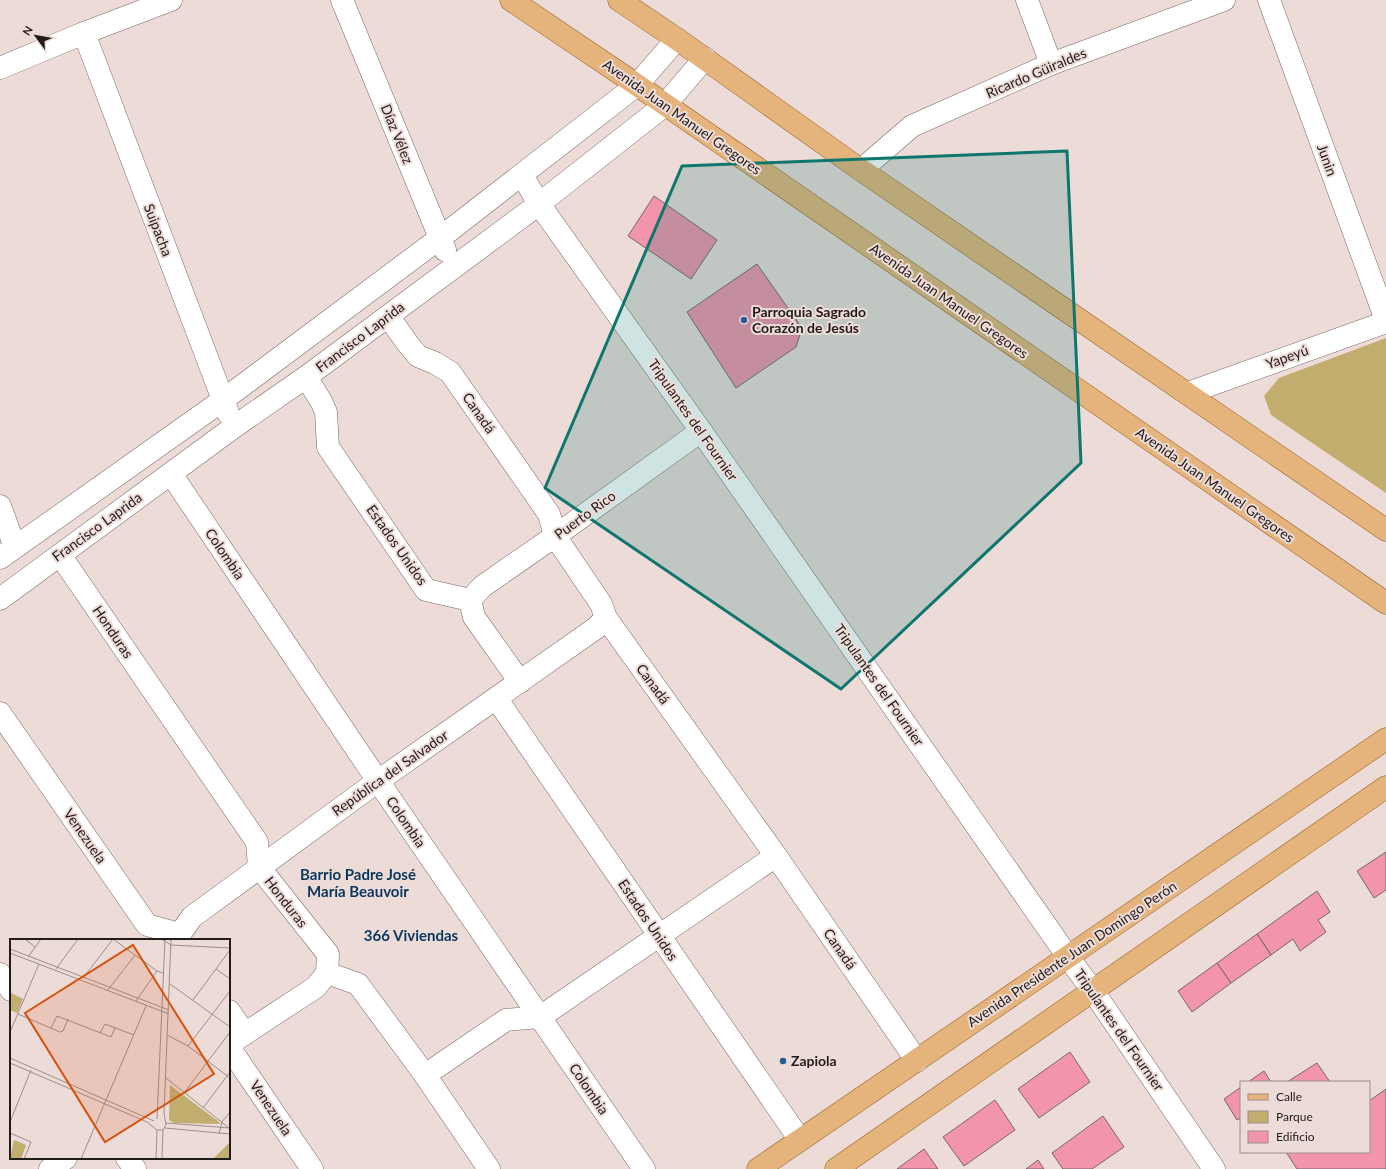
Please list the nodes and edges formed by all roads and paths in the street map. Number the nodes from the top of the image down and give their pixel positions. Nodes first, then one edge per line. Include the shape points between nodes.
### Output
1 (171, 0) edge
2 (342, 0) edge
3 (511, 0) edge
4 (620, 0) edge
5 (1027, 0) edge
6 (1224, 0) edge
7 (1269, 0) edge
8 (84, 33) junction
9 (677, 39) junction
10 (705, 58) junction
11 (1051, 64) junction
12 (0, 68) edge
13 (638, 85) junction
14 (665, 104) junction
15 (861, 170) junction
16 (522, 175) junction
17 (539, 204) junction
18 (440, 238) junction
19 (453, 267) junction
20 (388, 316) junction
21 (1386, 321) edge
22 (306, 377) junction
23 (1188, 393) junction
24 (222, 400) junction
25 (234, 427) junction
26 (701, 431) junction
27 (171, 474) junction
28 (0, 506) edge
29 (1386, 530) edge
30 (554, 536) junction
31 (8, 552) edge
32 (60, 555) junction
33 (0, 599) edge
34 (470, 600) junction
35 (1386, 603) edge
36 (606, 618) junction
37 (520, 682) junction
38 (496, 698) junction
39 (0, 713) edge
40 (1386, 739) edge
41 (378, 781) junction
42 (1386, 787) edge
43 (776, 856) junction
44 (259, 867) junction
45 (659, 936) junction
46 (181, 937) edge
47 (1068, 957) junction
48 (327, 973) junction
49 (0, 974) edge
50 (10, 989) edge
51 (1093, 991) junction
52 (230, 1017) edge
53 (540, 1017) junction
54 (234, 1041) edge
55 (917, 1061) junction
56 (425, 1075) junction
57 (800, 1140) junction
58 (65, 1159) edge
59 (128, 1159) edge
60 (50, 1169) edge
61 (135, 1169) edge
62 (312, 1169) edge
63 (489, 1169) edge
64 (644, 1169) edge
65 (758, 1169) edge
66 (836, 1169) edge
67 (1214, 1169) edge

1 - 8 street
2 - 18 street, Díaz Vélez
3 - 13 main road, Avenida Juan Manuel Gregores
4 - 9 main road
5 - 11 street
6 - 11 street, Ricardo Güiraldes
7 - 21 street, Junin
8 - 12 street
8 - 24 street, Suipacha
9 - 10 main road
9 - 13 street
10 - 14 street, Francisco Laprida
10 - 15 main road
11 - 15 street, Ricardo Güiraldes via 912,126
13 - 14 main road, Avenida Juan Manuel Gregores
13 - 16 street
14 - 17 street, Francisco Laprida
14 - 35 main road, Avenida Juan Manuel Gregores
15 - 23 main road
16 - 17 street, Tripulantes del Fournier
16 - 18 street
17 - 19 street, Francisco Laprida
17 - 26 street, Tripulantes del Fournier
18 - 19 street, Díaz Vélez
18 - 24 street
19 - 20 street, Francisco Laprida
20 - 22 street, Francisco Laprida
20 - 30 street, Canadá via 418,356 450,372 549,514
21 - 23 street, Yapeyú
22 - 25 street, Francisco Laprida
22 - 34 street, Estados Unidos via 326,412 328,447 426,590
23 - 29 main road
24 - 25 street, Suipacha
24 - 31 street
25 - 27 street, Francisco Laprida
26 - 30 street, Puerto Rico
26 - 47 street, Tripulantes del Fournier
27 - 32 street, Francisco Laprida
27 - 41 street, Colombia
28 - 31 street
30 - 34 street, Puerto Rico via 483,586
30 - 36 street, Canadá via 601,604
32 - 33 street, Francisco Laprida
32 - 44 street, Honduras via 257,842
34 - 37 street via 474,617
36 - 37 street, República del Salvador via 596,628
36 - 43 street, Canadá
37 - 38 street, República del Salvador
38 - 41 street, República del Salvador
38 - 45 street, Estados Unidos
39 - 46 street, Venezuela via 147,925
40 - 47 main road, Avenida Presidente Juan Domingo Perón
41 - 44 street, República del Salvador
41 - 53 street, Colombia
42 - 51 main road
43 - 45 street
43 - 55 street, Canadá
44 - 46 street, República del Salvador via 192,918
44 - 48 street, Honduras via 328,954
45 - 53 street
45 - 57 street, Estados Unidos
47 - 51 street, Tripulantes del Fournier
47 - 55 main road, Avenida Presidente Juan Domingo Perón
48 - 54 street via 316,987
48 - 56 street via 358,984
49 - 50 street
51 - 66 main road
51 - 67 street, Tripulantes del Fournier
52 - 54 street, Venezuela
53 - 56 street via 506,1020
53 - 64 street, Colombia
54 - 62 street, Venezuela
55 - 57 main road, Avenida Presidente Juan Domingo Perón
56 - 63 street
57 - 65 main road, Avenida Presidente Juan Domingo Perón
58 - 60 street
59 - 61 street

